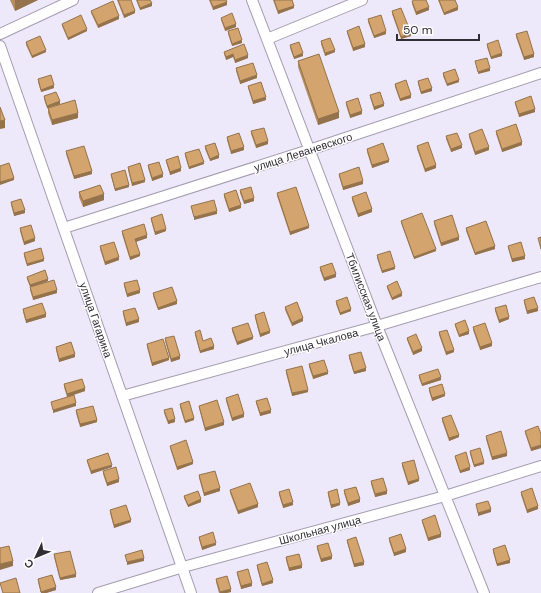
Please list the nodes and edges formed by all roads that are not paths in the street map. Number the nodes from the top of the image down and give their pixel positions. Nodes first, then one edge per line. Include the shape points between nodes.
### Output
1 (73, 0) edge
2 (252, 0) edge
3 (362, 0) edge
4 (0, 34) edge
5 (267, 39) junction
6 (0, 46) edge
7 (541, 73) edge
8 (309, 150) junction
9 (64, 228) junction
10 (541, 276) edge
11 (377, 326) junction
12 (122, 396) junction
13 (541, 466) edge
14 (445, 496) junction
15 (182, 567) junction
16 (98, 593) edge
17 (191, 593) edge
18 (484, 593) edge

1 - 4 street
2 - 5 street, Тбилисская улица
3 - 5 street
5 - 8 street, Тбилисская улица
6 - 9 street, улица Гагарина
7 - 8 street, улица Леваневского
8 - 9 street, улица Леваневского
8 - 11 street, Тбилисская улица
9 - 12 street, улица Гагарина
10 - 11 street, улица Чкалова
11 - 12 street, улица Чкалова
11 - 14 street, Тбилисская улица
12 - 15 street, улица Гагарина
13 - 14 street, Школьная улица
14 - 15 street, Школьная улица
14 - 18 street, Тбилисская улица
15 - 16 street, Школьная улица
15 - 17 street, улица Гагарина

